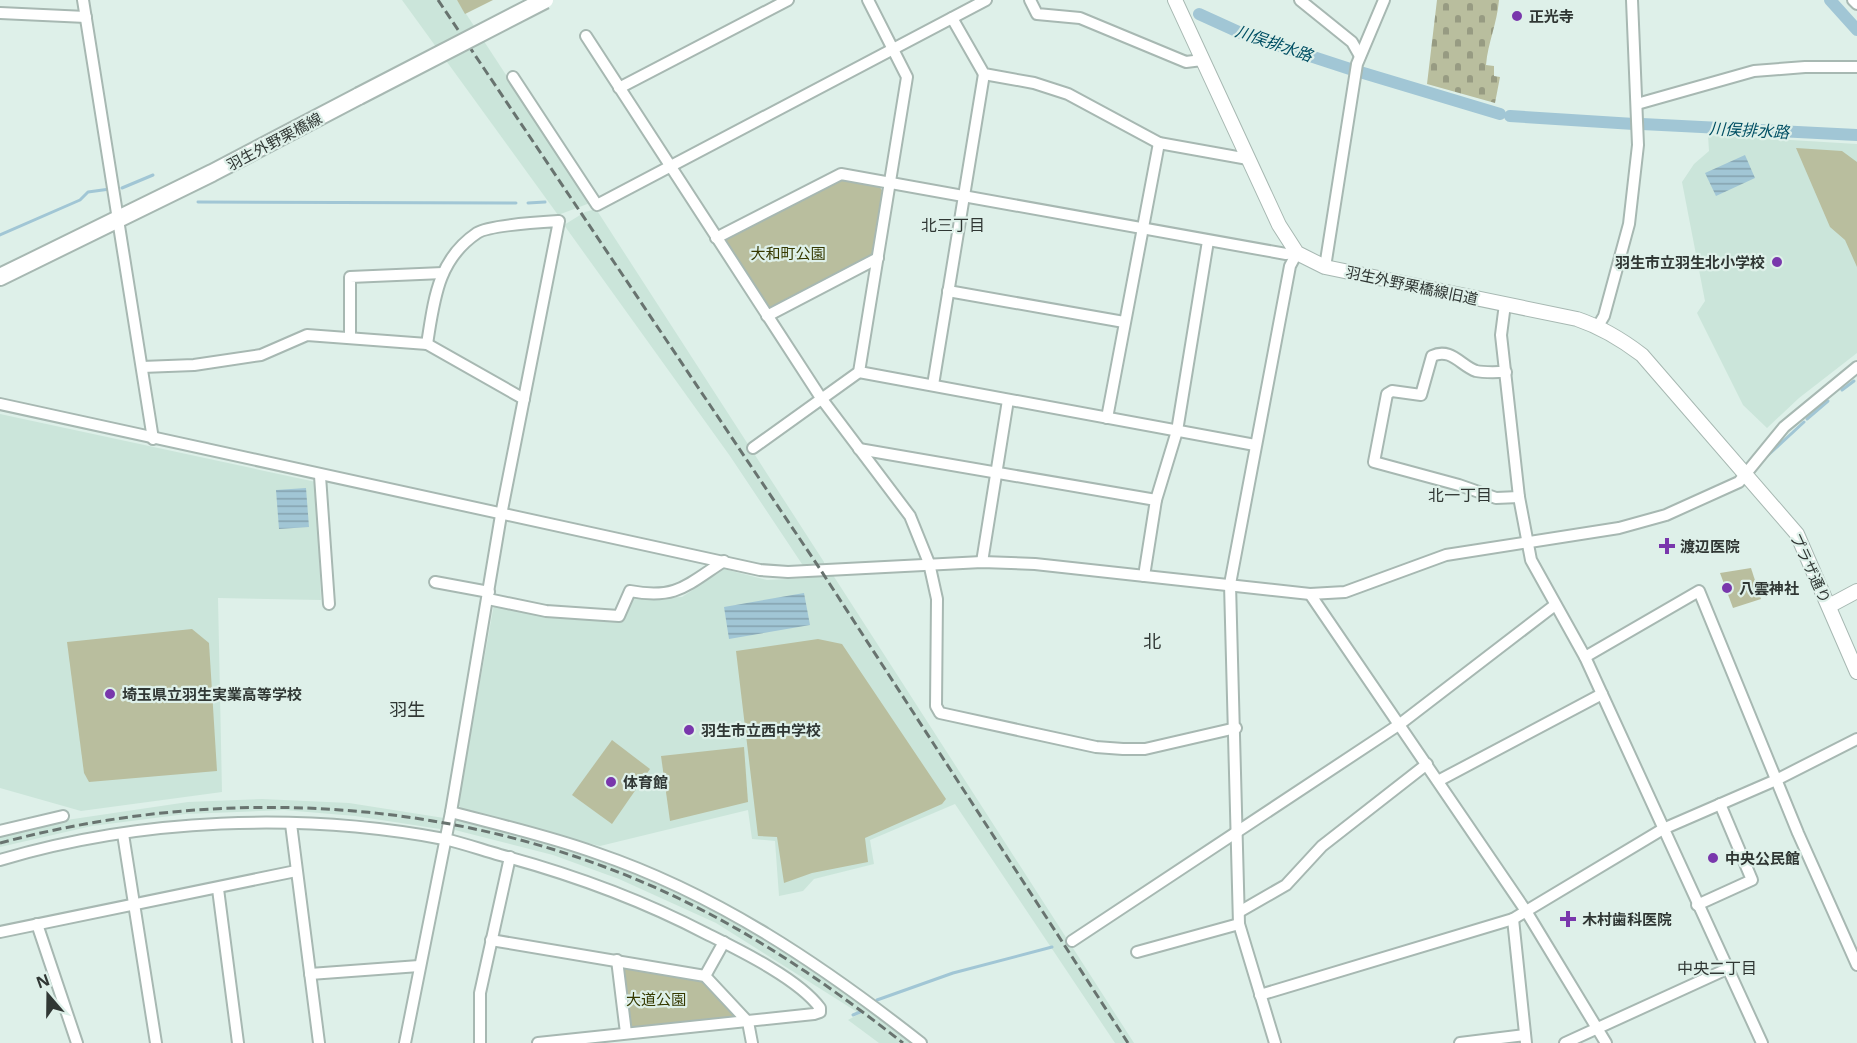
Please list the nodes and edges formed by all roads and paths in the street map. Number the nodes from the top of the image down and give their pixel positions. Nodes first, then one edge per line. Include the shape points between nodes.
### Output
1 (83, 0) edge
2 (545, 0) edge
3 (788, 0) edge
4 (868, 0) edge
5 (986, 0) edge
6 (1030, 0) edge
7 (1175, 0) edge
8 (1300, 0) edge
9 (1384, 0) edge
10 (1632, 0) edge
11 (1854, 0) edge
12 (1857, 4) edge
13 (0, 13) edge
14 (86, 17) junction
15 (952, 18) junction
16 (585, 36) dead end
17 (894, 49) junction
18 (1202, 60) junction
19 (1358, 64) junction
20 (1857, 67) edge
21 (984, 74) junction
22 (513, 76) dead end
23 (619, 88) junction
24 (1637, 104) junction
25 (1159, 143) junction
26 (1248, 159) junction
27 (670, 167) junction
28 (889, 182) junction
29 (964, 196) junction
30 (119, 219) junction
31 (1142, 229) junction
32 (716, 237) junction
33 (1208, 241) junction
34 (1297, 252) junction
35 (878, 258) junction
36 (1324, 267) junction
37 (443, 273) junction
38 (0, 277) edge
39 (948, 291) junction
40 (1505, 304) junction
41 (767, 316) junction
42 (1124, 322) junction
43 (1598, 326) junction
44 (350, 338) junction
45 (427, 344) junction
46 (142, 367) junction
47 (1857, 367) edge
48 (859, 372) junction
49 (1506, 372) junction
50 (933, 386) junction
51 (821, 398) junction
52 (524, 399) junction
53 (1008, 399) junction
54 (0, 405) edge
55 (1107, 418) junction
56 (1177, 431) junction
57 (153, 439) junction
58 (1255, 445) junction
59 (753, 448) dead end
60 (859, 449) junction
61 (996, 473) junction
62 (1748, 475) junction
63 (320, 476) junction
64 (1519, 497) junction
65 (1156, 500) junction
66 (501, 516) junction
67 (1527, 541) junction
68 (724, 561) junction
69 (982, 562) junction
70 (929, 563) junction
71 (1144, 576) junction
72 (435, 582) dead end
73 (1230, 584) junction
74 (1857, 591) edge
75 (1310, 594) junction
76 (488, 596) junction
77 (329, 604) dead end
78 (1555, 605) junction
79 (1829, 606) junction
80 (1585, 657) junction
81 (1857, 672) edge
82 (1602, 694) junction
83 (1400, 724) junction
84 (1236, 728) junction
85 (1857, 739) edge
86 (1427, 764) junction
87 (1776, 780) junction
88 (1438, 781) junction
89 (1720, 804) junction
90 (451, 812) junction
91 (63, 816) dead end
92 (291, 824) junction
93 (1663, 829) junction
94 (0, 831) edge
95 (1239, 832) junction
96 (123, 834) junction
97 (445, 839) junction
98 (510, 857) junction
99 (0, 860) edge
100 (296, 871) junction
101 (218, 889) junction
102 (133, 905) junction
103 (1697, 905) junction
104 (1526, 910) junction
105 (1239, 918) junction
106 (1513, 919) junction
107 (37, 924) junction
108 (0, 932) edge
109 (491, 940) junction
110 (1072, 941) dead end
111 (724, 942) junction
112 (1137, 952) dead end
113 (616, 960) junction
114 (1857, 964) edge
115 (419, 966) junction
116 (1727, 969) junction
117 (310, 974) junction
118 (705, 976) junction
119 (1260, 995) junction
120 (748, 1022) junction
121 (1597, 1029) junction
122 (626, 1033) junction
123 (609, 1039) edge
124 (1525, 1039) edge
125 (576, 1041) edge
126 (77, 1043) edge
127 (156, 1043) edge
128 (238, 1043) edge
129 (319, 1043) edge
130 (405, 1043) edge
131 (480, 1043) edge
132 (538, 1043) edge
133 (752, 1043) edge
134 (921, 1043) edge
135 (1275, 1043) edge
136 (1460, 1043) edge
137 (1565, 1043) edge
138 (1606, 1043) edge
139 (1762, 1043) edge

1 - 14 street
2 - 30 main road, 羽生外野栗橋線, bridge
3 - 23 street
4 - 17 street
5 - 15 street
6 - 18 street via 1037,14 1080,18 1186,62
7 - 18 street, 羽生外野栗橋線旧道
8 - 19 street via 1352,42
9 - 19 street
10 - 24 street
11 - 12 street
13 - 14 street
14 - 30 street
15 - 17 street
15 - 21 street
16 - 23 street
17 - 27 street
17 - 28 street via 907,77
18 - 26 street, 羽生外野栗橋線旧道
19 - 36 street
20 - 24 street via 1754,71
21 - 25 street via 1068,94
21 - 29 street
22 - 27 street via 597,206
23 - 27 street
24 - 43 street via 1638,145 1629,224
25 - 26 street
25 - 31 street
26 - 34 street, 羽生外野栗橋線旧道 via 1279,225
27 - 32 street
28 - 29 street
28 - 32 street via 837,175
28 - 35 street
29 - 31 street
29 - 39 street
30 - 38 main road, 羽生外野栗橋線
30 - 46 street
31 - 33 street
31 - 42 street
32 - 41 street
33 - 34 street via 1286,254
33 - 56 street
34 - 36 street, 羽生外野栗橋線旧道
34 - 58 street via 1290,266
35 - 41 street
35 - 48 street
36 - 40 street, 羽生外野栗橋線旧道
37 - 44 street via 350,277
37 - 45 street
37 - 52 street via 453,256 478,232 559,221
39 - 42 street
39 - 50 street
40 - 43 street, 羽生外野栗橋線旧道
40 - 49 street via 1501,335
41 - 51 street
42 - 55 street
43 - 62 street, 羽生外野栗橋線旧道 via 1642,355
44 - 45 street
44 - 46 street via 308,335 261,355 194,365
45 - 52 street
46 - 57 street
47 - 62 street via 1784,427
48 - 50 street
48 - 51 street
49 - 64 street
49 - 64 street via 1474,370 1456,357 1438,353 1432,356 1421,395 1392,391 1387,394 1374,462 1496,498
50 - 53 street
51 - 59 street
51 - 60 street
52 - 66 street
53 - 55 street
53 - 61 street
54 - 57 street
55 - 56 street
56 - 58 street
56 - 65 street
57 - 63 street
58 - 73 street
60 - 61 street
60 - 70 street via 910,516
61 - 65 street
61 - 69 street
62 - 67 street via 1720,492 1641,523
62 - 79 street, プラザ通り via 1797,534
63 - 66 street
63 - 77 street
64 - 67 street
65 - 71 street
66 - 68 street
66 - 76 street
67 - 75 street via 1446,555 1345,592
67 - 78 street via 1531,560
68 - 70 street via 788,572
68 - 76 street via 675,593 652,596 630,591 619,616 546,611
69 - 70 street
69 - 71 street
70 - 84 street via 937,599 936,706 940,713 1096,747 1123,749 1145,749
71 - 73 street
72 - 76 street
73 - 75 street
73 - 84 street
74 - 79 street
75 - 83 street
76 - 90 street
78 - 80 street
78 - 83 street
79 - 81 street, プラザ通り
80 - 82 street
80 - 87 street via 1699,591
82 - 88 street
82 - 93 street
83 - 86 street
83 - 95 street
84 - 95 street
85 - 87 street
86 - 88 street
86 - 105 street via 1322,846 1286,885
87 - 89 street
87 - 114 street
88 - 104 street
89 - 93 street
89 - 103 street via 1752,880
90 - 97 street
90 - 134 street via 597,853 710,903 822,968
91 - 94 street
92 - 96 street via 205,825
92 - 97 street
92 - 100 street
93 - 103 street
93 - 104 street
95 - 105 street
95 - 110 street
96 - 99 street
96 - 102 street
97 - 98 street
97 - 115 street
98 - 109 street
98 - 111 street via 563,873
100 - 101 street
100 - 117 street
101 - 102 street
101 - 128 street
102 - 107 street
102 - 127 street
103 - 116 street
104 - 106 street
104 - 121 street
105 - 112 street
105 - 119 street
106 - 119 street
106 - 124 street
107 - 108 street
107 - 126 street
109 - 113 street
109 - 131 street via 480,993
111 - 118 street
111 - 120 street via 775,971 820,1008 814,1014
113 - 118 street
113 - 122 street
115 - 117 street
115 - 130 street
116 - 121 street
116 - 139 street
117 - 129 street
118 - 120 street
119 - 135 street
120 - 122 street
120 - 133 street
121 - 137 street
121 - 138 street
122 - 123 street
123 - 125 street
124 - 136 street
125 - 132 street

